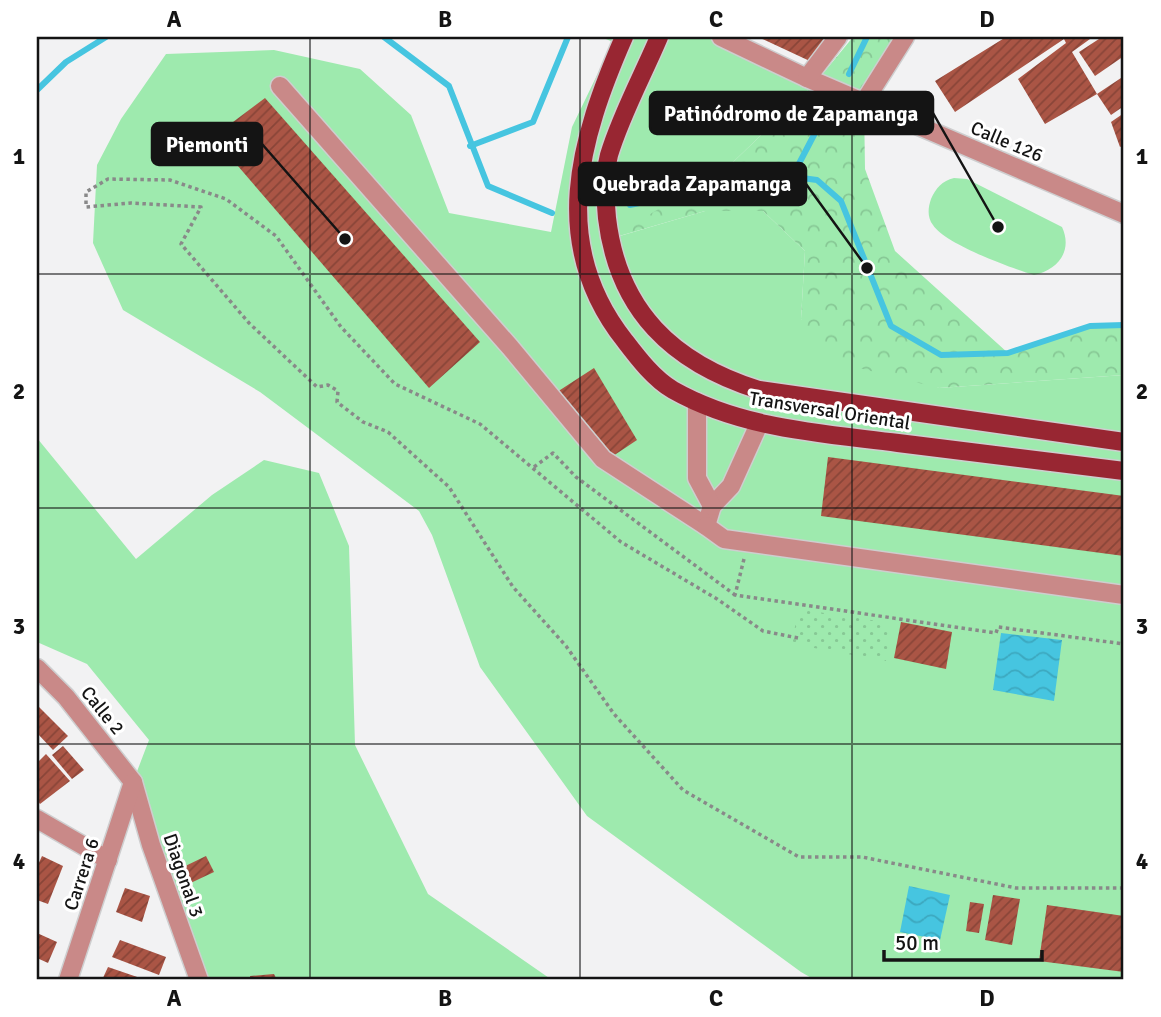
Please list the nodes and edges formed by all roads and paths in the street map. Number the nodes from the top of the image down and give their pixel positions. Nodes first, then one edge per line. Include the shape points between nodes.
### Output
1 (624, 37) edge
2 (659, 37) edge
3 (721, 37) edge
4 (838, 37) edge
5 (905, 37) edge
6 (807, 78) junction
7 (280, 86) dead end
8 (864, 102) junction
9 (1124, 214) edge
10 (697, 402) junction
11 (759, 424) junction
12 (1124, 442) edge
13 (534, 467) junction
14 (1124, 471) edge
15 (712, 506) junction
16 (706, 526) junction
17 (748, 542) junction
18 (734, 595) junction
19 (1124, 595) edge
20 (798, 638) dead end
21 (1124, 644) edge
22 (37, 668) edge
23 (133, 782) junction
24 (37, 819) edge
25 (107, 860) junction
26 (1124, 888) edge
27 (68, 980) edge
28 (199, 980) edge

1 - 10 main road, Transversal Oriental via 583,148 579,232 596,297 614,328 670,388
2 - 12 main road, Transversal Oriental via 609,156 605,196 610,243 632,300 652,327 689,360 722,379 771,393
3 - 6 street, Calle 126
4 - 6 street
5 - 8 street
6 - 8 street, Calle 126
7 - 16 street via 603,459
8 - 9 street, Calle 126
10 - 11 main road, Transversal Oriental
10 - 15 street via 697,478
11 - 14 main road, Transversal Oriental
11 - 15 street via 731,486
13 - 18 path via 553,453 576,477
13 - 20 path via 621,542 763,631
13 - 26 path via 480,424 395,384 341,327 276,236 226,199 170,180 108,180 86,192 86,208 131,203 201,207 180,244 249,323 317,387 328,385 338,391 337,402 363,422 388,432 449,487 513,587 566,646 614,715 683,790 799,857 862,857 1016,888
15 - 16 street
16 - 17 street via 724,539
17 - 18 path
17 - 19 street
18 - 21 path via 996,633 998,627
22 - 23 street, Calle 2 via 66,697
23 - 25 street, Carrera 6
23 - 28 street, Diagonal 3
24 - 25 street
25 - 27 street, Carrera 6

